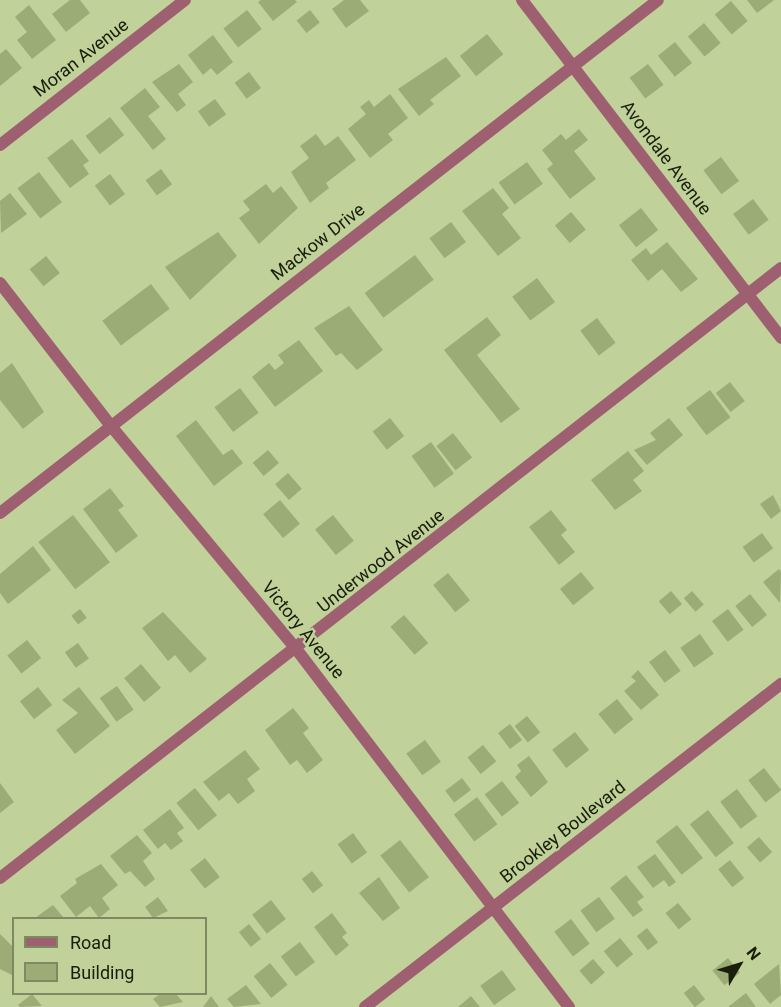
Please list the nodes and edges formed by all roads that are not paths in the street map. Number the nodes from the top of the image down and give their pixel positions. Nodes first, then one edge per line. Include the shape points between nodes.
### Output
1 (185, 0) edge
2 (522, 0) edge
3 (658, 0) edge
4 (574, 66) junction
5 (0, 145) edge
6 (781, 268) edge
7 (0, 283) edge
8 (747, 295) junction
9 (781, 339) edge
10 (111, 426) junction
11 (0, 513) edge
12 (297, 650) junction
13 (781, 684) edge
14 (0, 878) edge
15 (495, 908) junction
16 (365, 1007) edge
17 (569, 1007) edge

1 - 5 street, Moran Avenue
2 - 4 street, Avondale Avenue
3 - 4 street, Mackow Drive
4 - 8 street, Avondale Avenue
4 - 10 street, Mackow Drive
6 - 8 street, Underwood Avenue
7 - 10 street, Victory Avenue
8 - 9 street, Avondale Avenue
8 - 12 street, Underwood Avenue
10 - 11 street, Mackow Drive
10 - 12 street, Victory Avenue
12 - 14 street, Underwood Avenue
12 - 15 street, Victory Avenue
13 - 15 street, Brookley Boulevard
15 - 16 street, Brookley Boulevard
15 - 17 street, Victory Avenue

